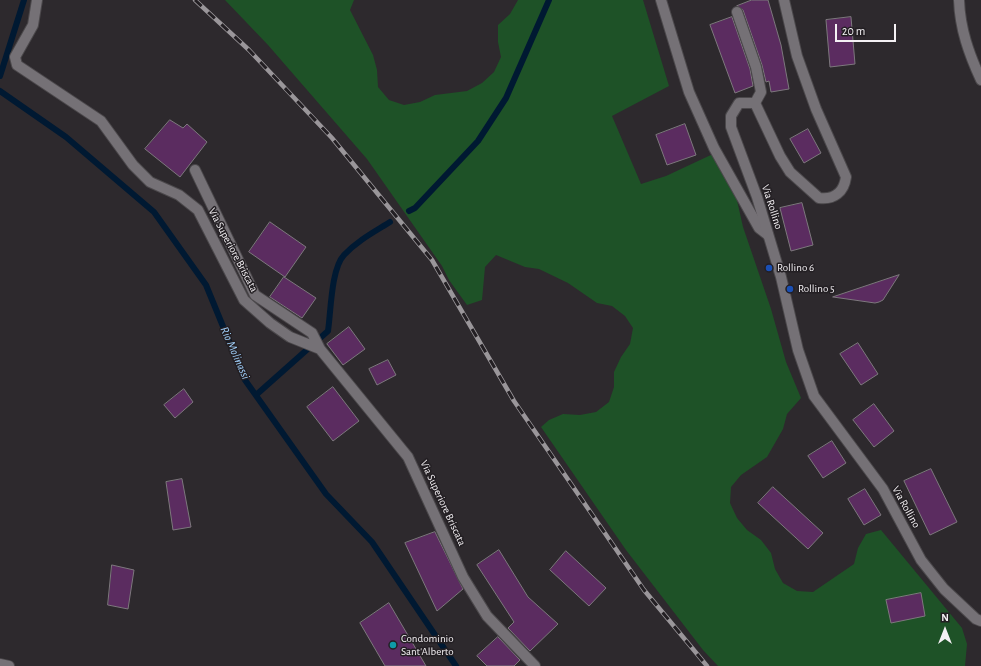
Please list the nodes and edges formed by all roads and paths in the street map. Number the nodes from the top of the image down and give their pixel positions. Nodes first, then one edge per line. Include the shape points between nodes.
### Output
1 (38, 0) edge
2 (661, 0) edge
3 (784, 0) edge
4 (959, 0) edge
5 (736, 12) dead end
6 (981, 80) edge
7 (755, 103) junction
8 (195, 170) dead end
9 (768, 235) junction
10 (320, 349) junction
11 (981, 621) edge
12 (0, 664) edge
13 (9, 666) edge
14 (535, 666) edge

1 - 10 street, Via Superiore Briscata via 33,25 15,57 17,65 101,121 133,165 150,182 179,195 198,210 244,300 290,337
2 - 9 street via 689,92 714,148 759,228
3 - 7 street via 797,56 816,109 846,177 845,184 838,194 826,199 819,198 790,172
4 - 6 street via 960,18 968,53
5 - 7 street via 756,67 761,92
7 - 9 street, Via Rollino via 739,103 731,116 732,127
8 - 10 street via 255,295 312,333
9 - 11 street, Via Rollino via 798,350 814,396 883,489 921,560 944,589
10 - 14 street, Via Superiore Briscata via 408,457 463,577 487,616
12 - 13 street

